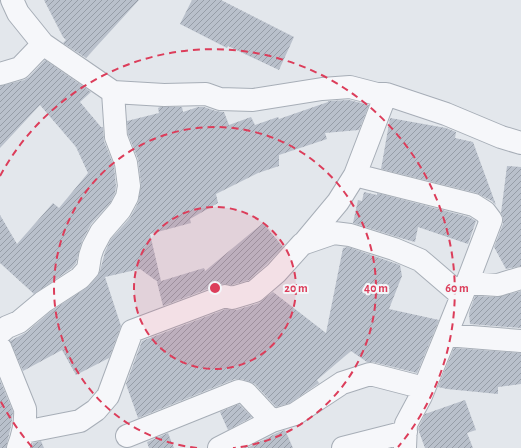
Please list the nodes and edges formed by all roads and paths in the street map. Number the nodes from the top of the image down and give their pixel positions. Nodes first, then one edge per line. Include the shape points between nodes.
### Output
1 (12, 0) edge
2 (44, 44) junction
3 (0, 74) edge
4 (113, 92) junction
5 (386, 94) junction
6 (521, 143) edge
7 (355, 175) junction
8 (302, 244) junction
9 (521, 278) edge
10 (465, 290) junction
11 (2, 330) edge
12 (446, 335) junction
13 (521, 341) edge
14 (424, 388) junction
15 (272, 421) junction
16 (127, 436) dead end
17 (21, 440) edge
18 (405, 440) edge
19 (219, 448) edge
20 (343, 448) edge

1 - 2 street via 18,13
2 - 3 street via 20,68
2 - 4 street
4 - 5 street via 206,94 220,99 253,100 350,87
4 - 11 street via 116,137 126,163 129,186 127,196 120,210 92,247 88,269 80,278 43,302 19,322
5 - 6 street
5 - 7 street
7 - 8 street via 338,202
7 - 10 street via 474,204 485,212 491,220
8 - 10 street via 334,233 350,235 420,260
8 - 17 street via 255,291 232,298 225,296 132,331 108,396 96,410 80,421
9 - 10 street via 498,285
10 - 12 street
11 - 17 street via 25,409 26,418
12 - 13 street
12 - 14 street
14 - 15 street via 370,374 342,383 295,414
14 - 18 street via 406,424
15 - 16 street via 246,392 239,391
15 - 19 street
18 - 20 street

